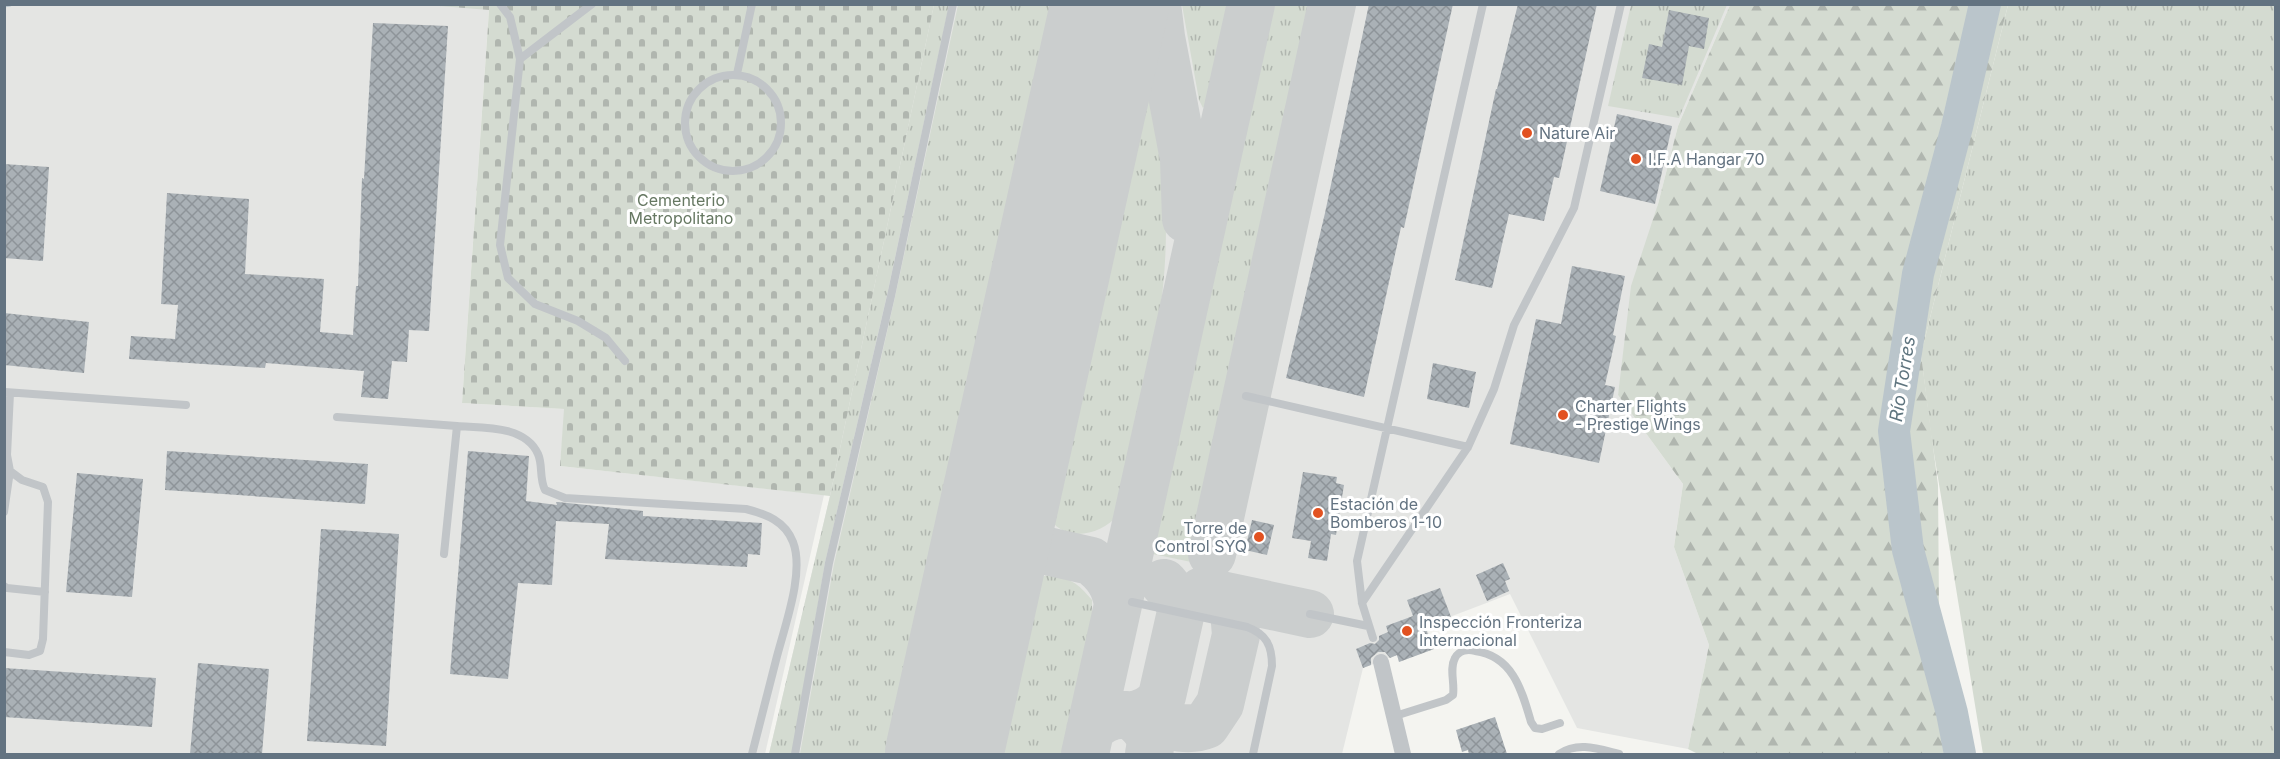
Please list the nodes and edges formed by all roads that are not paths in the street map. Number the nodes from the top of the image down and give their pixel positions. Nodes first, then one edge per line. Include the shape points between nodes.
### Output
1 (500, 4) edge
2 (592, 4) edge
3 (752, 4) edge
4 (954, 4) edge
5 (1483, 4) edge
6 (1622, 4) edge
7 (520, 58) junction
8 (737, 74) junction
9 (625, 361) dead end
10 (7, 393) edge
11 (1246, 396) dead end
12 (186, 405) dead end
13 (337, 417) dead end
14 (457, 426) junction
15 (1386, 429) junction
16 (6, 436) edge
17 (1468, 447) junction
18 (7, 472) edge
19 (4, 512) edge
20 (444, 554) dead end
21 (4, 586) edge
22 (45, 592) junction
23 (1132, 602) dead end
24 (1362, 603) junction
25 (1310, 614) dead end
26 (1368, 626) junction
27 (1373, 638) dead end
28 (4, 652) edge
29 (1381, 662) dead end
30 (1395, 717) junction
31 (1560, 723) dead end
32 (752, 754) edge
33 (795, 754) edge
34 (1252, 754) edge
35 (1403, 754) edge
36 (1559, 754) edge
37 (1619, 754) edge

1 - 7 lane via 510,17
2 - 7 lane
3 - 8 lane
4 - 33 lane via 829,563
5 - 15 lane
6 - 17 lane via 1574,208 1514,325 1494,389
7 - 9 lane via 500,245 508,278 535,304 578,321 606,338
8 - 8 lane via 719,76 703,84 691,98 685,132 692,149 704,162 720,170 738,172 769,156 782,122 778,105 768,90 754,79
10 - 12 lane
10 - 16 lane
11 - 15 lane
13 - 14 lane
14 - 20 lane
14 - 32 lane via 506,430 529,442 538,454 545,490 565,498 746,510 764,513 782,525 796,553 795,581
15 - 17 lane
15 - 24 lane via 1357,561
16 - 18 lane
17 - 24 lane
18 - 19 lane
18 - 22 lane via 44,488 48,502
21 - 22 lane
22 - 28 lane via 40,651 29,655
23 - 34 lane via 1247,627 1268,640 1272,666
24 - 26 lane
25 - 26 lane
26 - 27 lane
29 - 30 street
30 - 31 lane via 1453,695 1454,660 1466,650 1495,657 1514,675 1536,728
30 - 35 street
36 - 37 lane via 1577,747

